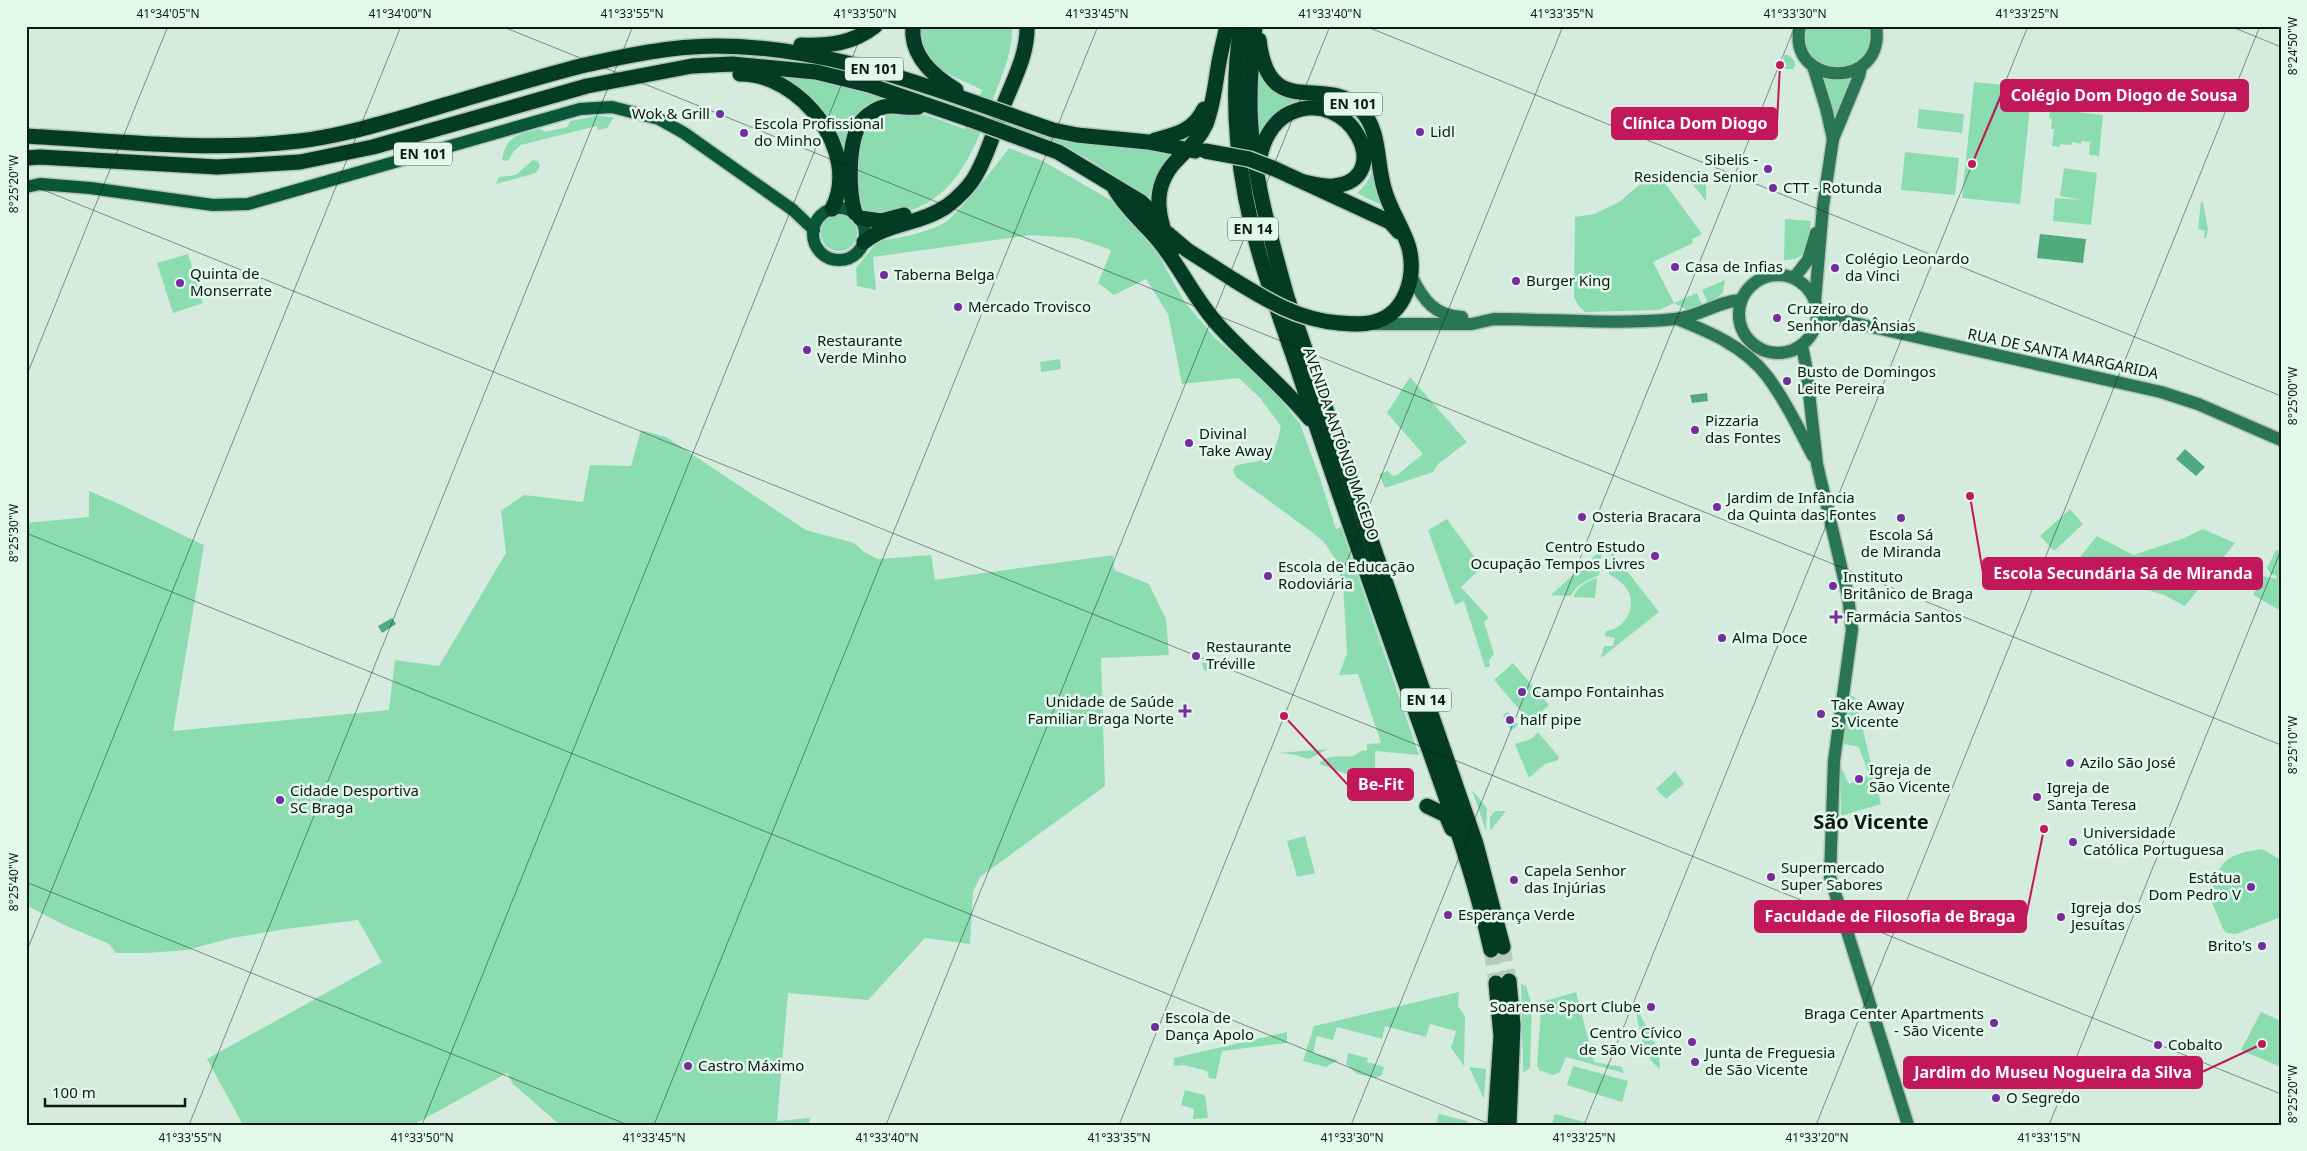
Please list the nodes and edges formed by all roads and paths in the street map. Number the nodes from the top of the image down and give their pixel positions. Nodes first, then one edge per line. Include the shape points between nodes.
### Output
1 (875, 26) edge
2 (913, 26) edge
3 (1018, 26) edge
4 (1027, 26) edge
5 (1227, 26) edge
6 (1241, 26) edge
7 (1257, 26) edge
8 (1800, 26) edge
9 (1878, 29) edge
10 (769, 48) junction
11 (1813, 66) junction
12 (1860, 67) junction
13 (1218, 68) junction
14 (651, 74) junction
15 (976, 103) junction
16 (931, 105) junction
17 (26, 136) edge
18 (1832, 139) junction
19 (1148, 142) junction
20 (1188, 150) junction
21 (26, 158) edge
22 (1258, 170) junction
23 (1304, 182) junction
24 (26, 187) edge
25 (1115, 189) junction
26 (1823, 206) junction
27 (793, 210) junction
28 (829, 210) junction
29 (858, 216) junction
30 (1162, 225) junction
31 (814, 230) junction
32 (1402, 234) junction
33 (864, 242) junction
34 (1412, 277) junction
35 (1794, 278) junction
36 (1185, 279) junction
37 (1741, 300) junction
38 (1816, 304) junction
39 (1832, 318) junction
40 (1677, 319) junction
41 (1487, 320) junction
42 (1364, 324) junction
43 (1814, 329) junction
44 (1754, 345) junction
45 (1802, 346) junction
46 (1766, 374) junction
47 (1314, 424) junction
48 (2281, 440) edge
49 (1817, 464) junction
50 (1440, 776) junction
51 (1469, 864) junction
52 (1495, 1125) edge
53 (1509, 1125) edge
54 (1908, 1125) edge

1 - 10 highway via 835,45 785,44
2 - 15 highway via 914,42 922,60 943,82
3 - 29 highway via 1015,57 979,152 969,169 940,198 922,209 881,221
4 - 33 highway via 1021,62 977,174 961,193 935,213 880,232
5 - 13 highway, EN 101
6 - 47 highway, AVENIDA ANTÓNIO MACEDO / EN 14 via 1236,78 1245,196 1259,254
7 - 22 highway, AVENIDA ANTÓNIO MACEDO / EN 14 via 1250,104
7 - 32 highway, EN 101 via 1262,58 1268,72 1282,88 1300,94 1347,100 1366,117 1376,140 1386,198
8 - 11 street via 1800,47
9 - 12 street via 1873,53
10 - 15 highway, EN 101 via 875,69
10 - 17 highway, EN 101 via 714,46 662,51 582,66 371,126 300,141 217,147
11 - 12 street via 1837,74 1849,73
11 - 18 street
12 - 18 street
13 - 19 highway, EN 101 via 1199,119 1174,136
13 - 20 highway via 1206,123
14 - 16 highway, EN 101 via 692,66 767,66 816,72
14 - 21 highway, EN 101 via 587,86 373,147 300,162 217,167
14 - 28 highway via 748,74 766,78 804,101 829,135 837,160 839,190
15 - 19 highway, EN 101, bridge via 1052,130
16 - 25 highway, EN 101, bridge via 1058,152
16 - 29 highway via 880,108 868,114 859,125 851,163 850,189
18 - 26 street
19 - 20 highway
20 - 23 highway, bridge via 1249,159
20 - 30 highway via 1173,164 1162,183 1157,203
22 - 23 highway via 1266,138 1286,115 1308,108 1334,112 1351,125 1360,139 1364,152 1363,167 1358,175 1343,184 1324,186
22 - 51 highway, AVENIDA ANTÓNIO MACEDO / EN 14 via 1287,297 1476,844 1497,948
23 - 32 highway via 1390,222
24 - 27 main road, EN 101 via 40,184 213,205 248,204 580,109 612,107 649,115 684,133
25 - 30 highway, EN 101 via 1141,202
25 - 36 highway via 1121,201 1160,242
26 - 35 street via 1808,260
26 - 38 street
27 - 28 main road, EN 101 via 812,213
27 - 31 main road, EN 101
28 - 29 main road, EN 101 via 848,209
28 - 31 main road via 820,216
29 - 33 main road via 864,226
30 - 36 highway
30 - 42 highway, EN 101, bridge via 1180,245 1290,312 1314,320
31 - 33 main road, EN 101 via 817,246 829,257 846,258 860,249
32 - 34 highway, EN 101 via 1410,255
34 - 41 street via 1425,301 1439,312 1451,317
34 - 42 highway, EN 101 via 1404,297 1392,313
35 - 37 street via 1776,275 1759,280 1752,284
35 - 38 street via 1804,285
36 - 47 highway via 1219,326
37 - 40 street via 1728,301
37 - 44 street via 1739,320 1744,336
38 - 39 street, RUA DE SANTA MARGARIDA
38 - 43 street
39 - 43 street
39 - 48 street, RUA DE SANTA MARGARIDA via 2160,392 2198,404
40 - 41 street
40 - 44 street via 1731,334
40 - 46 street via 1730,344
41 - 42 street via 1472,324
43 - 45 street
44 - 45 street via 1766,352 1784,353
44 - 46 street
45 - 49 street
46 - 49 street
47 - 50 highway, AVENIDA ANTÓNIO MACEDO / EN 14
49 - 54 street via 1848,596 1852,630 1834,761 1830,877
50 - 51 highway, AVENIDA ANTÓNIO MACEDO / EN 14
50 - 51 highway via 1438,801 1427,806 1446,816 1458,849
52 - 53 highway via 1502,982 1513,1032

